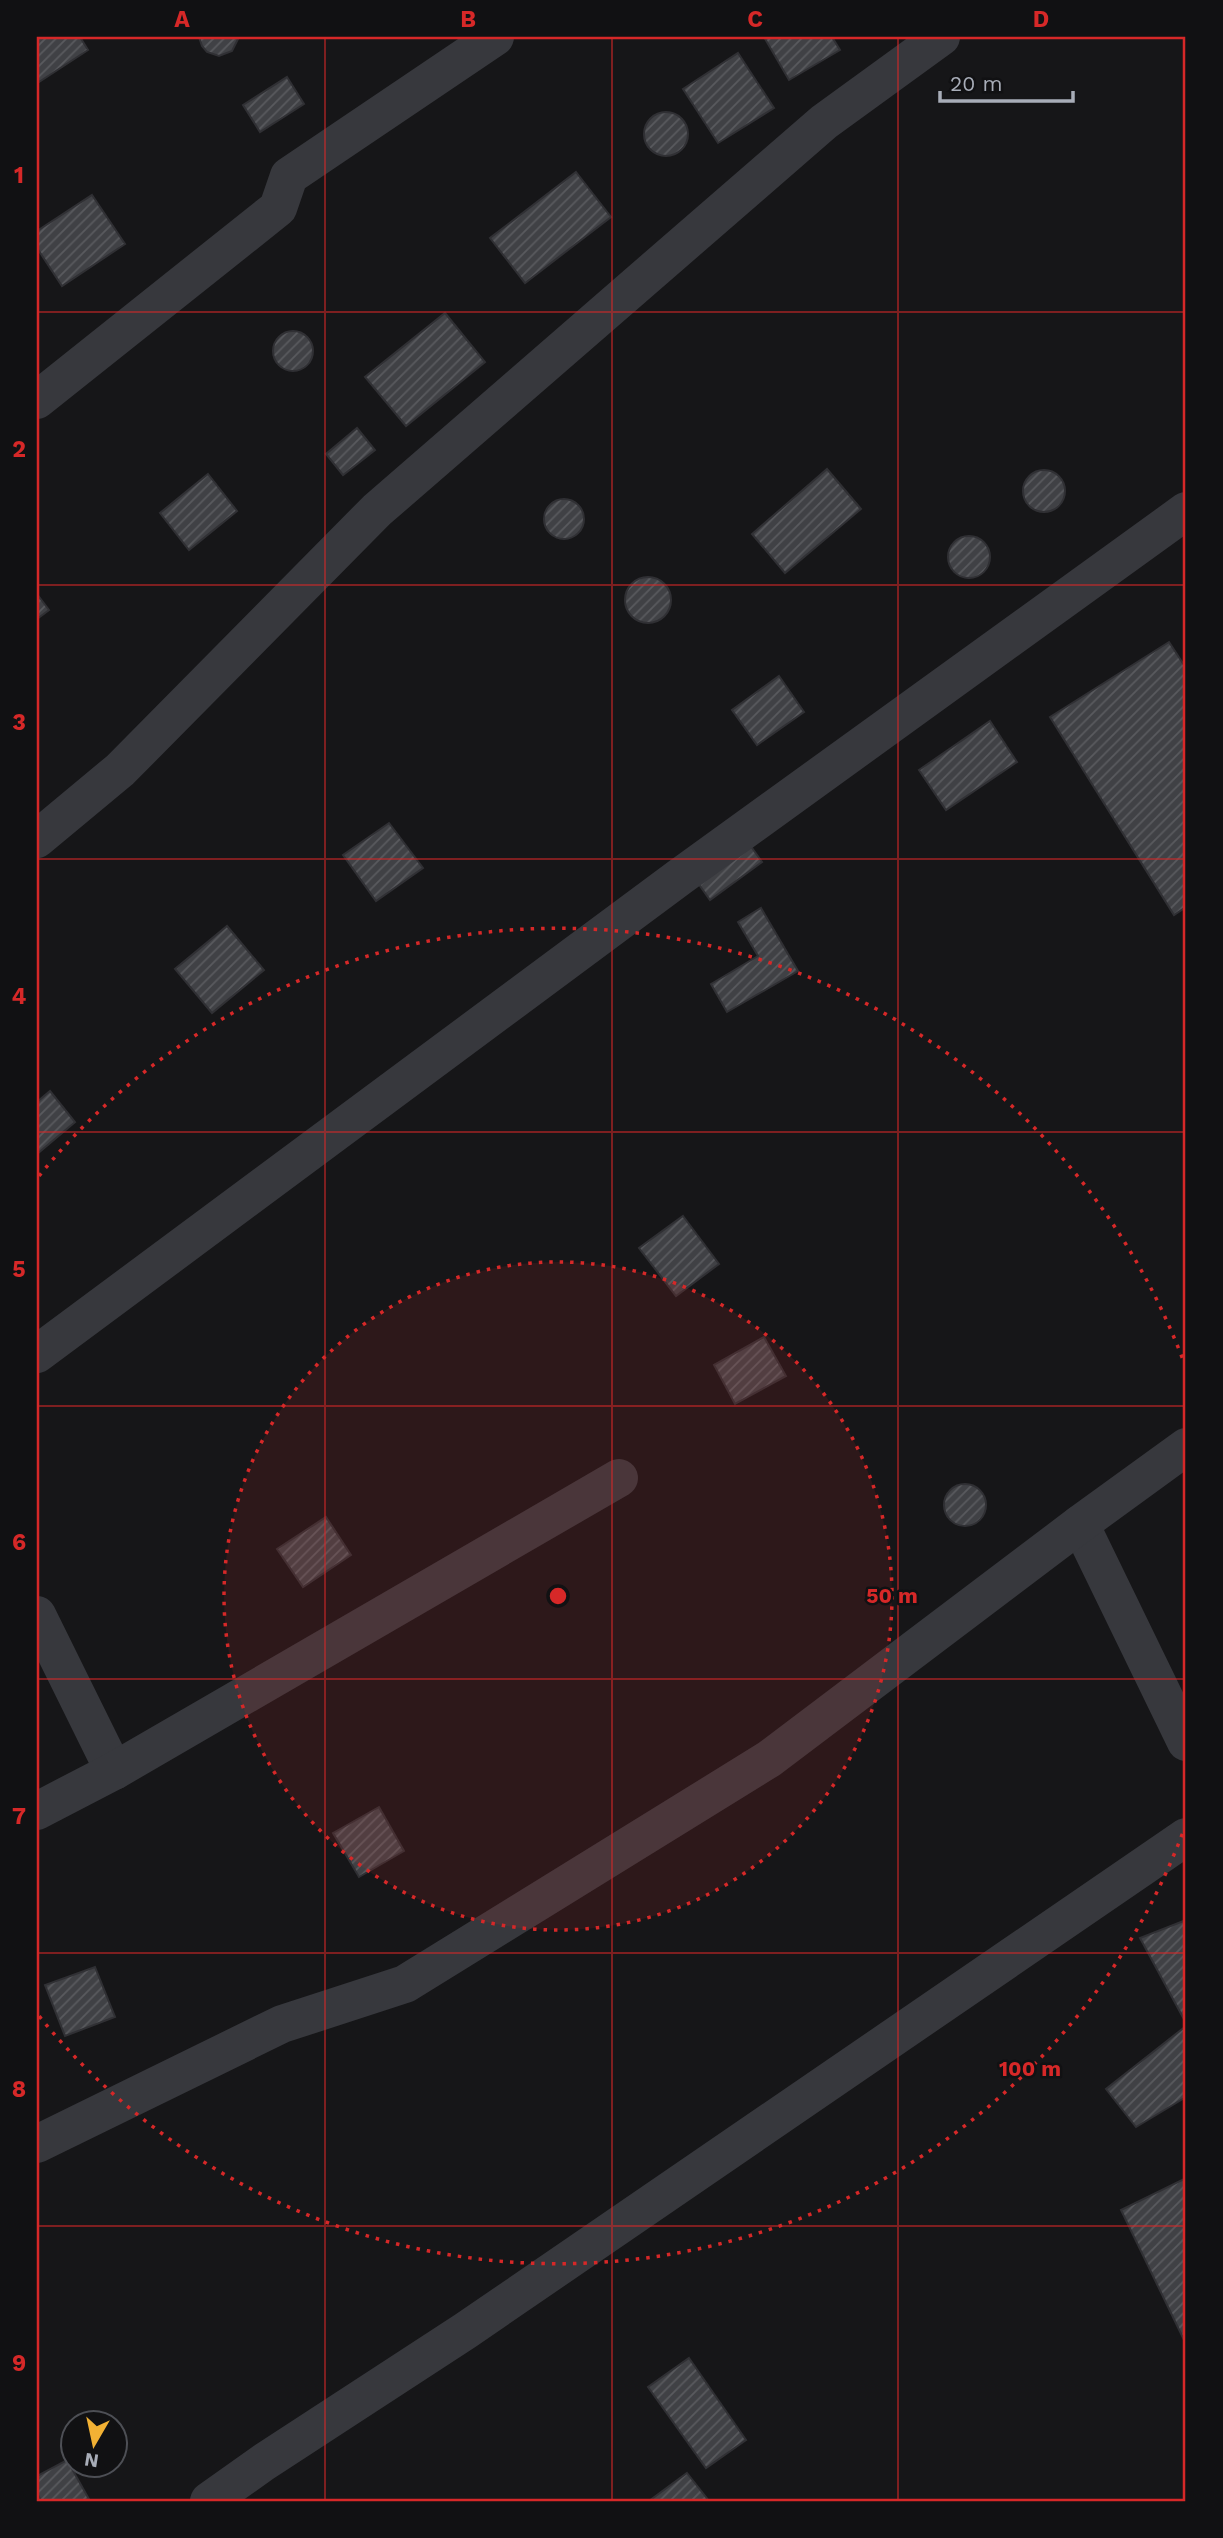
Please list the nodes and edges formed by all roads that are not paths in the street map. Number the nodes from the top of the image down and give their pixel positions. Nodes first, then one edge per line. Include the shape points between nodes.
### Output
1 (495, 37) edge
2 (941, 37) edge
3 (37, 400) edge
4 (1186, 511) edge
5 (37, 839) edge
6 (37, 1354) edge
7 (1186, 1447) edge
8 (619, 1478) dead end
9 (1080, 1524) junction
10 (37, 1615) edge
11 (1186, 1742) edge
12 (114, 1771) junction
13 (37, 1811) edge
14 (1186, 1837) edge
15 (37, 2144) edge
16 (209, 2501) edge

1 - 3 street via 289,176 278,208
2 - 5 street via 824,122 386,502 120,770
4 - 6 street via 681,876
7 - 9 street
8 - 12 street
9 - 11 street
9 - 15 street via 769,1759 405,1984 282,2024
10 - 12 street
12 - 13 street
14 - 16 street

